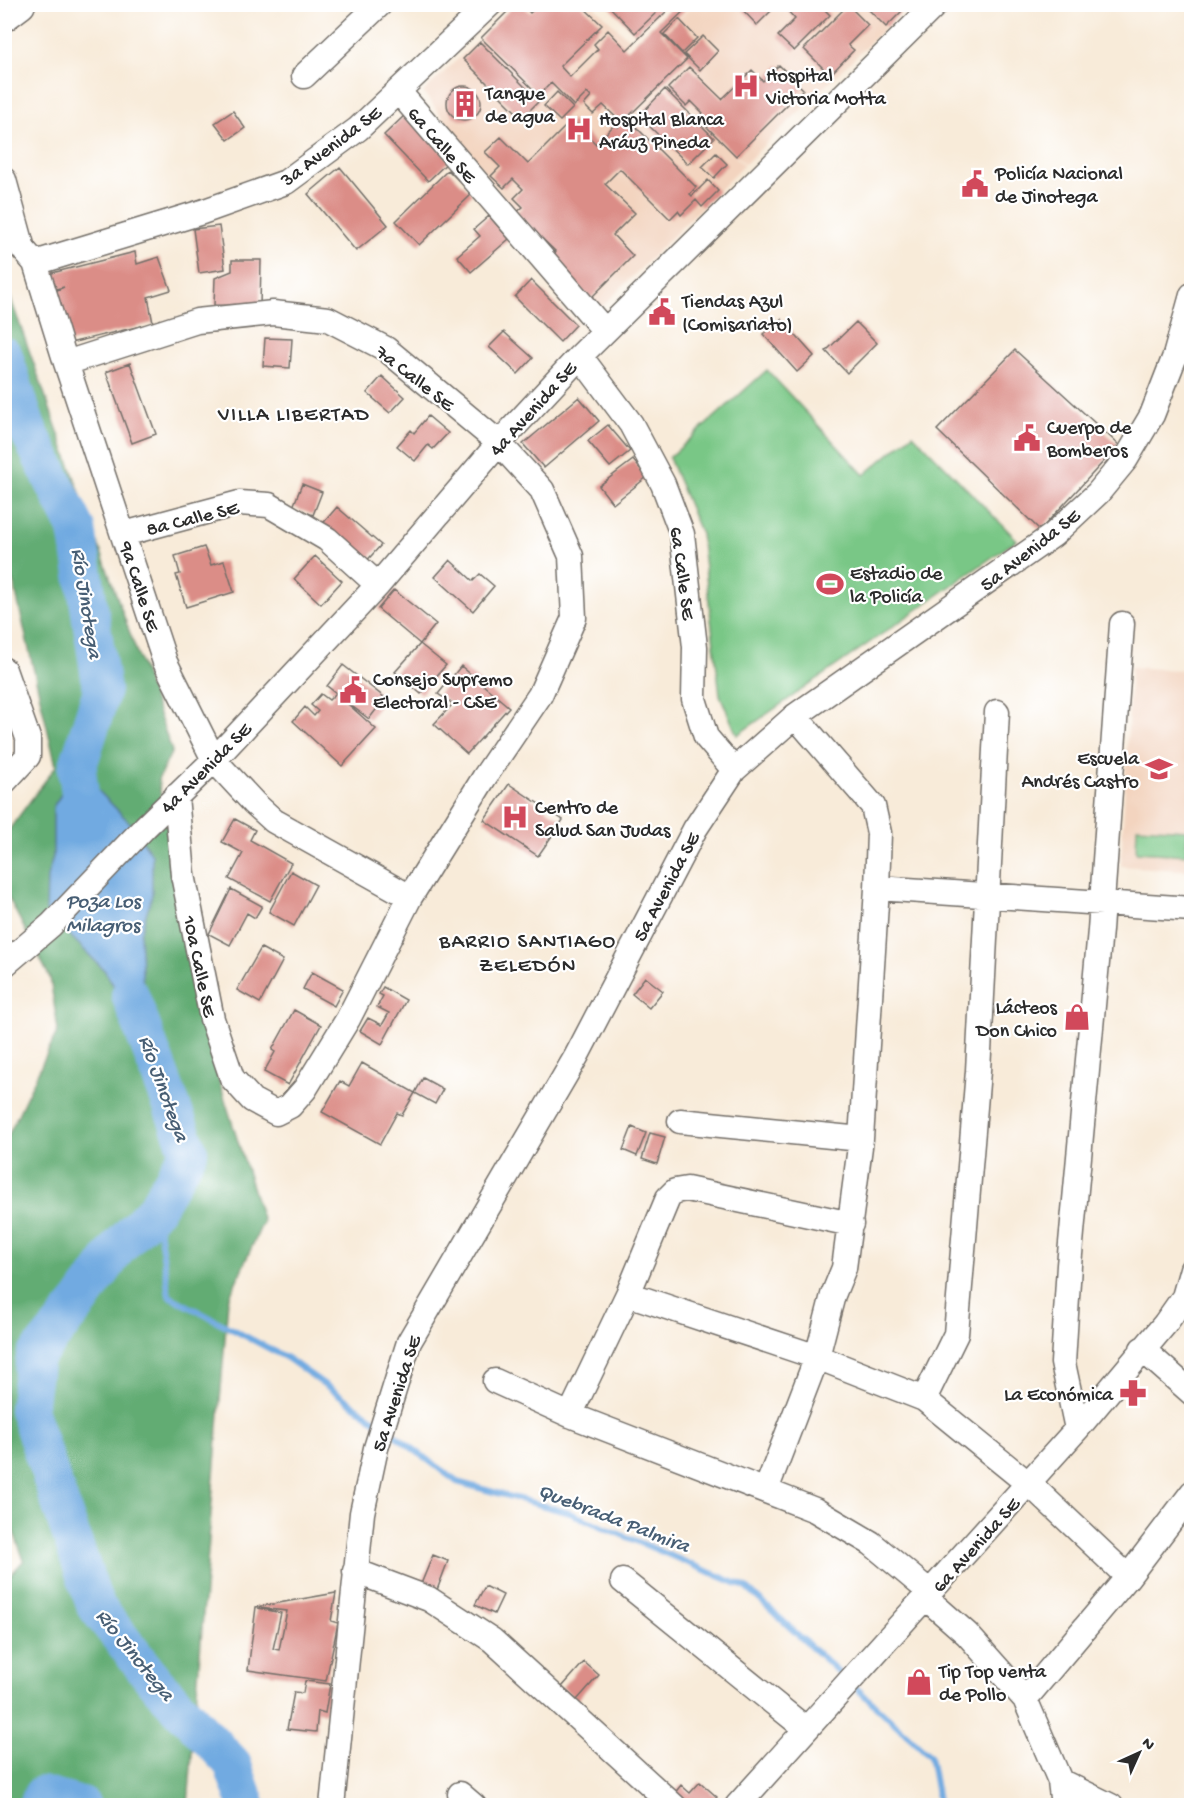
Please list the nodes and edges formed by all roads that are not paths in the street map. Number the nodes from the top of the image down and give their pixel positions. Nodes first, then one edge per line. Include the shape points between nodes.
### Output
1 (20, 4) edge
2 (380, 4) edge
3 (489, 4) edge
4 (936, 4) edge
5 (4, 16) edge
6 (304, 76) dead end
7 (399, 92) junction
8 (4, 180) edge
9 (35, 262) junction
10 (1191, 295) edge
11 (605, 331) junction
12 (580, 356) junction
13 (66, 363) junction
14 (499, 443) junction
15 (124, 534) junction
16 (378, 585) junction
17 (1122, 624) dead end
18 (4, 670) edge
19 (997, 712) dead end
20 (795, 716) junction
21 (214, 760) junction
22 (734, 770) junction
23 (4, 782) edge
24 (176, 796) junction
25 (877, 888) junction
26 (987, 895) junction
27 (410, 897) junction
28 (1102, 904) junction
29 (1191, 909) edge
30 (4, 965) edge
31 (680, 1121) dead end
32 (861, 1139) junction
33 (850, 1224) junction
34 (1191, 1269) edge
35 (628, 1294) junction
36 (1142, 1349) junction
37 (816, 1357) junction
38 (495, 1381) dead end
39 (1191, 1393) edge
40 (924, 1399) junction
41 (570, 1415) junction
42 (1077, 1429) junction
43 (1029, 1484) junction
44 (766, 1490) junction
45 (1191, 1493) edge
46 (356, 1571) junction
47 (1128, 1577) junction
48 (623, 1581) dead end
49 (929, 1596) junction
50 (1025, 1699) junction
51 (807, 1729) junction
52 (1060, 1781) junction
53 (332, 1806) edge
54 (674, 1806) edge
55 (737, 1806) edge
56 (1063, 1806) edge
57 (1111, 1806) edge

1 - 5 main road
2 - 6 street
3 - 7 street, 3a Avenida SE
4 - 11 street, 4a Avenida SE
7 - 9 street, 3a Avenida SE via 358,129 286,182 202,212
7 - 11 street, 6a Calle SE
8 - 9 street, 9a Calle SE via 22,249
9 - 13 street, 9a Calle SE
10 - 20 street, 5a Avenida SE via 1175,356 1152,415 1126,459 1098,493 1053,535
11 - 12 street, 4a Avenida SE
12 - 14 street, 4a Avenida SE
12 - 22 street, 6a Calle SE via 631,424 663,484 682,534 694,647 694,699 706,737
13 - 14 street, 7a Calle SE via 197,321 273,313 328,320 386,350
13 - 15 street, 9a Calle SE
14 - 16 street, 4a Avenida SE
14 - 27 street, 7a Calle SE via 542,490 571,556 574,618 540,696
15 - 16 street, 8a Calle SE via 239,503 269,505 327,540
15 - 21 street, 9a Calle SE via 165,662
16 - 21 street, 4a Avenida SE
17 - 28 street
18 - 23 street via 28,738 28,756
19 - 26 street
20 - 22 street, 5a Avenida SE
20 - 25 street via 873,806 879,833
21 - 24 street, 4a Avenida SE
21 - 27 street, 9a Calle SE via 274,821
22 - 46 street, 5a Avenida SE via 695,829 576,1057 409,1342 382,1427 362,1513
24 - 27 street, 10a Calle SE via 183,875 212,1019 232,1078 252,1101 276,1113 290,1106 305,1089 348,1019
24 - 30 street, 4a Avenida SE via 51,925
25 - 26 street
25 - 32 street
26 - 28 street
26 - 40 street via 978,1071 956,1334
28 - 29 street
28 - 42 street via 1063,1363
31 - 32 street
32 - 33 street
33 - 35 street via 687,1189 675,1191 668,1198
33 - 37 street via 844,1268
34 - 36 street, 6a Avenida SE via 1184,1297
35 - 37 street
35 - 41 street
36 - 39 street
36 - 42 street, 6a Avenida SE
37 - 40 street
37 - 44 street
38 - 41 street
40 - 43 street
41 - 44 street
42 - 43 street, 6a Avenida SE
43 - 47 street
43 - 49 street, 6a Avenida SE
44 - 49 street via 815,1510 871,1543
45 - 47 street
46 - 53 street, 5a Avenida SE
46 - 54 street via 429,1599 492,1640
47 - 50 street
48 - 51 street
49 - 50 street
49 - 51 street, 6a Avenida SE
50 - 52 street
51 - 55 street, 6a Avenida SE
52 - 56 street
52 - 57 street

